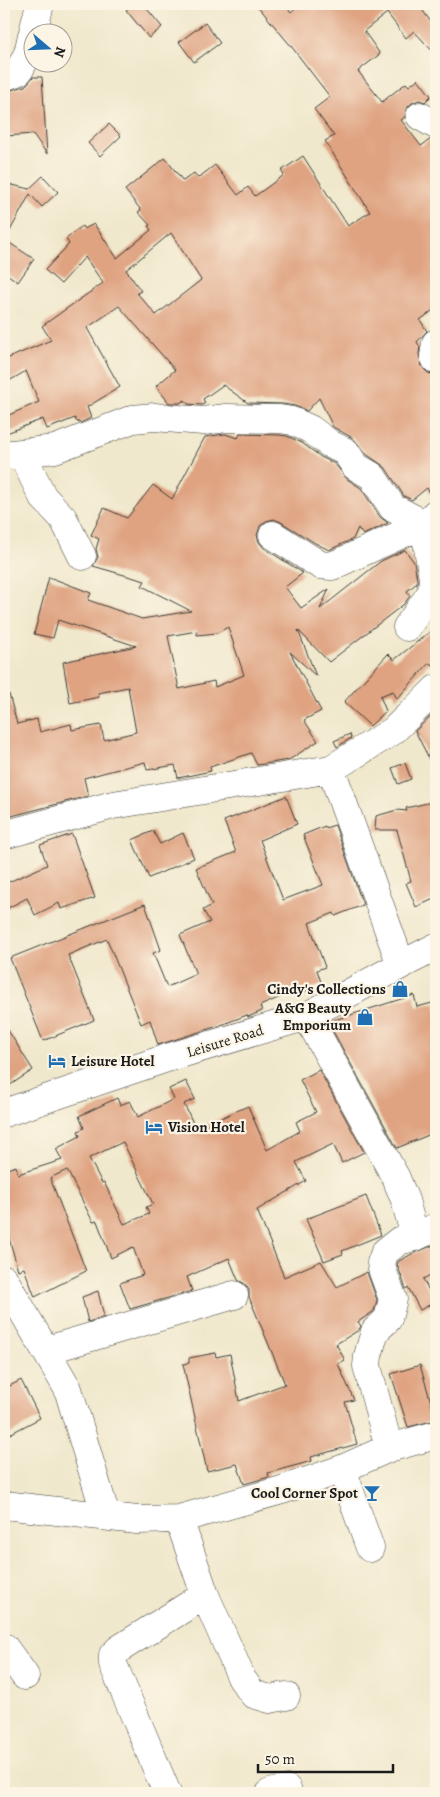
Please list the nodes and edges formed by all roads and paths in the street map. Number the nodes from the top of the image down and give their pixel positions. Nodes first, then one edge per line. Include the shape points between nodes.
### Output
1 (40, 4) edge
2 (36, 22) edge
3 (22, 65) edge
4 (4, 77) edge
5 (436, 342) edge
6 (436, 360) edge
7 (13, 455) edge
8 (430, 518) edge
9 (272, 535) dead end
10 (82, 556) dead end
11 (407, 627) dead end
12 (436, 689) edge
13 (331, 769) junction
14 (4, 835) edge
15 (434, 955) edge
16 (401, 964) junction
17 (307, 1016) junction
18 (4, 1113) edge
19 (426, 1232) edge
20 (4, 1280) edge
21 (234, 1295) dead end
22 (47, 1350) junction
23 (436, 1435) edge
24 (389, 1448) junction
25 (342, 1469) junction
26 (4, 1505) edge
27 (106, 1516) junction
28 (180, 1519) junction
29 (370, 1548) dead end
30 (205, 1595) junction
31 (4, 1648) edge
32 (24, 1676) dead end
33 (286, 1696) dead end
34 (167, 1793) edge

1 - 2 street
3 - 4 street via 19,71
5 - 6 street
7 - 8 street via 55,449 133,419 280,419 310,429 346,452 355,466 372,476 393,508
7 - 10 street via 43,497 63,518
8 - 9 street via 332,566 320,565
8 - 11 street via 431,593
12 - 13 street via 393,730
13 - 14 street via 113,805
13 - 16 street
15 - 16 street, Leisure Road
16 - 17 street, Leisure Road
17 - 18 street, Leisure Road via 167,1058
17 - 19 street via 405,1200
19 - 24 street via 399,1241 385,1252 381,1263 393,1299 388,1318 376,1331 367,1366
20 - 22 street
21 - 22 street
22 - 27 street via 68,1389
23 - 24 street
24 - 25 street
25 - 28 street
25 - 29 street
26 - 27 street
27 - 28 street via 137,1520
28 - 30 street
30 - 33 street via 242,1680 254,1694 270,1698
30 - 34 street via 118,1648 113,1655 113,1664
31 - 32 street

